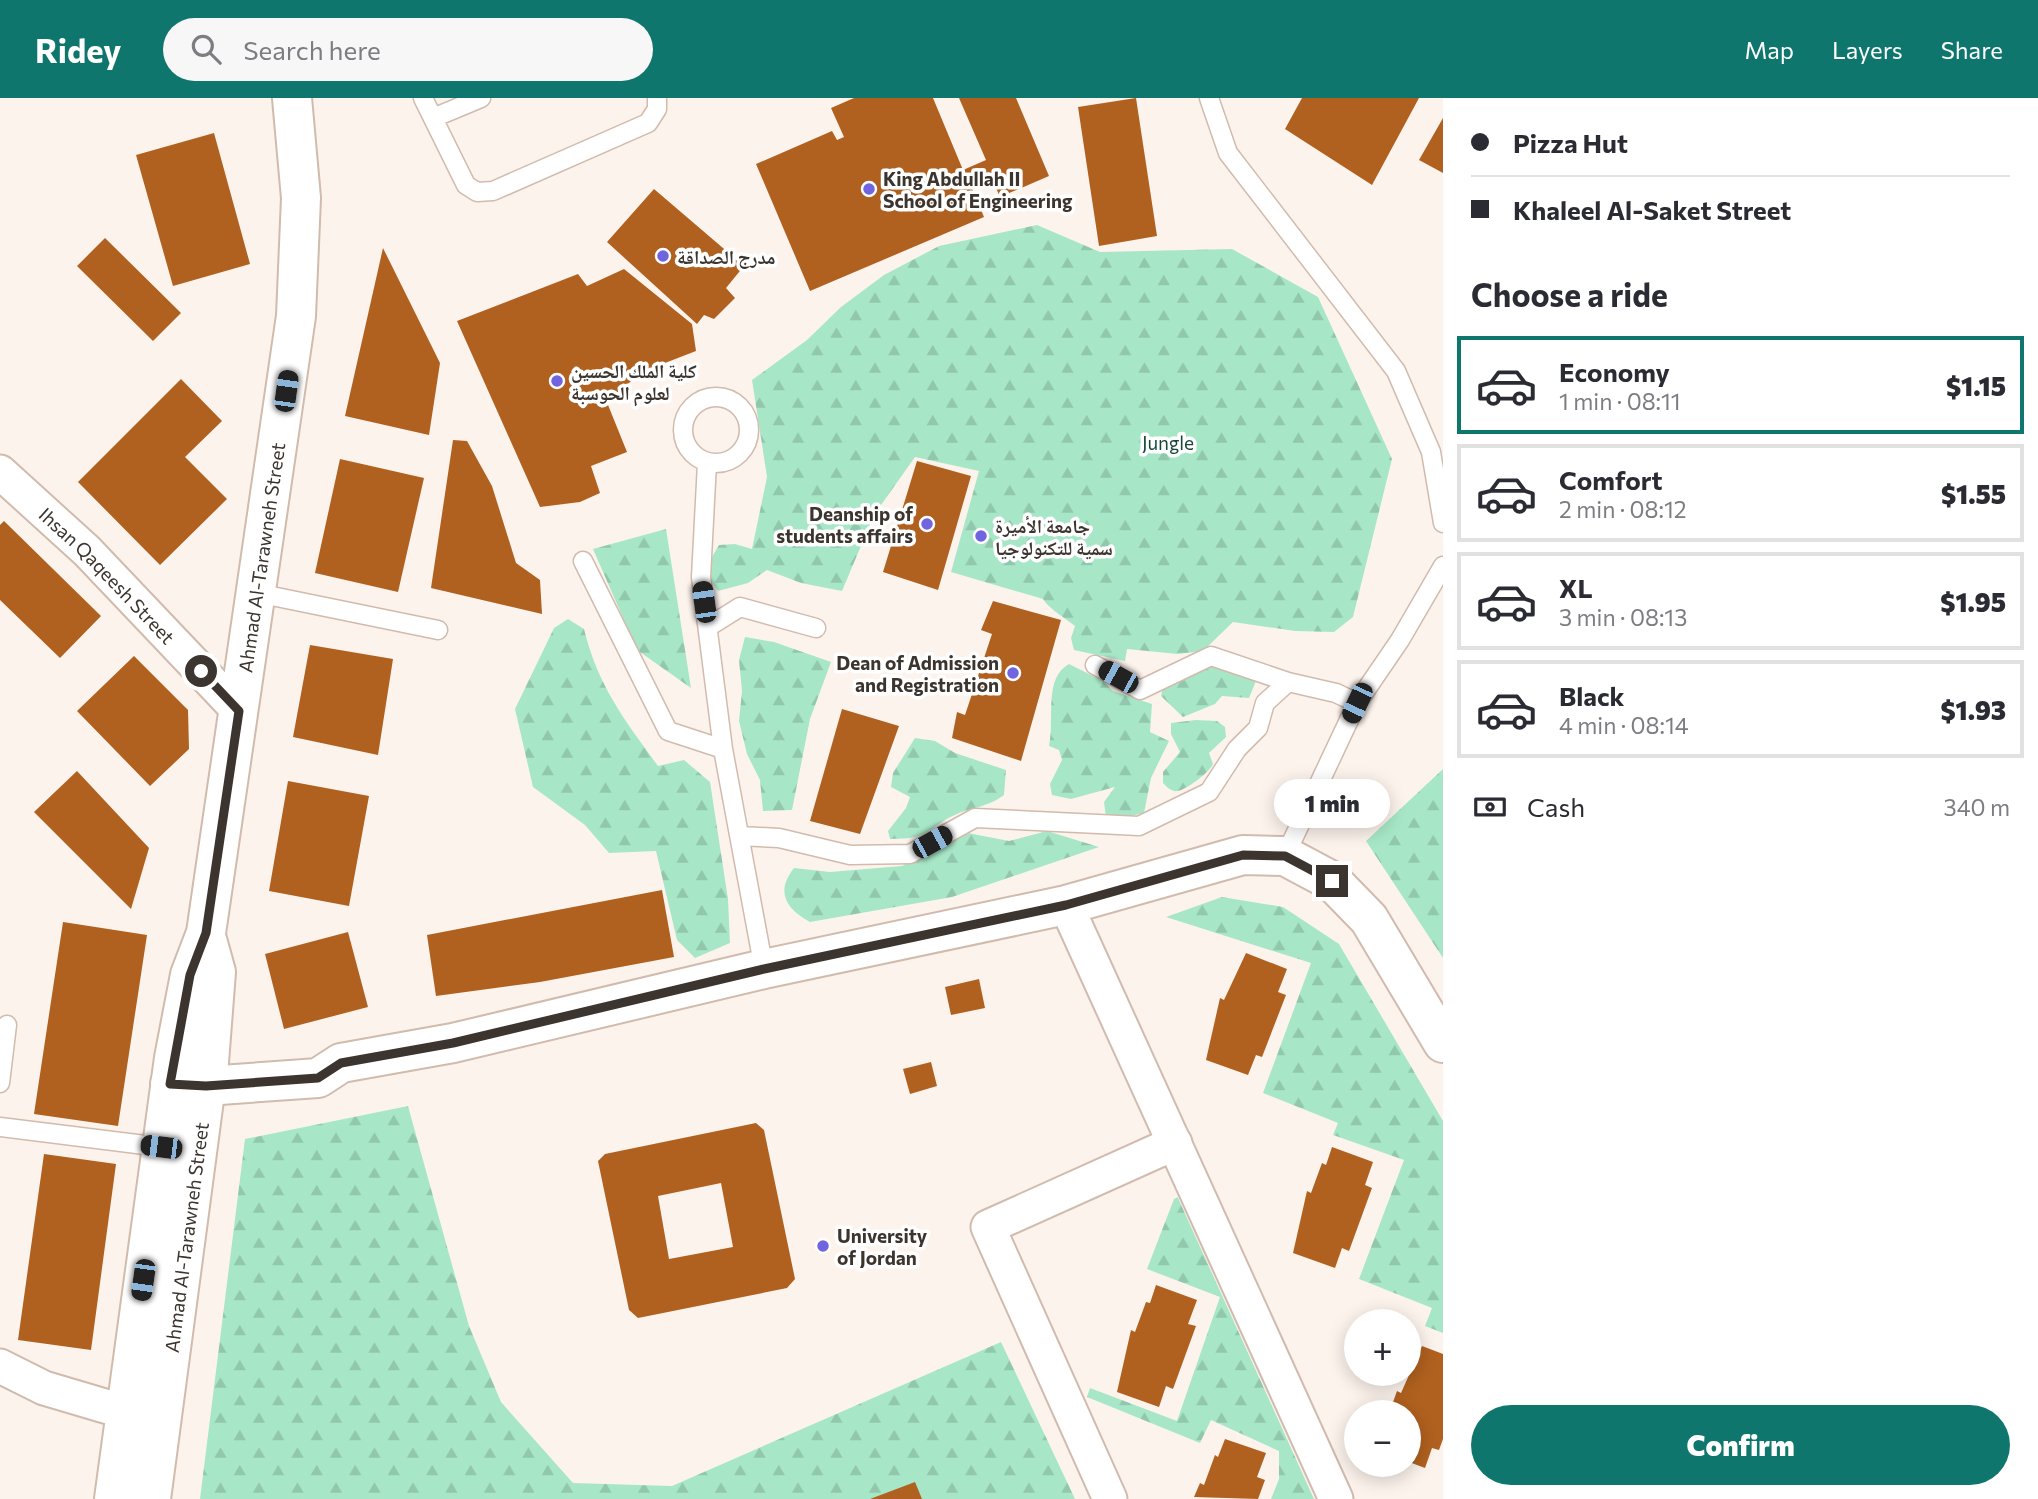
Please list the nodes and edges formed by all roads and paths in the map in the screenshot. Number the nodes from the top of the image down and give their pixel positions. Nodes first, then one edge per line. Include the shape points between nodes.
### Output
1 (292, 98) edge
2 (423, 98) edge
3 (481, 98) edge
4 (657, 98) edge
5 (1209, 98) edge
6 (433, 118) junction
7 (707, 463) dead end
8 (0, 472) edge
9 (1443, 523) edge
10 (583, 561) dead end
11 (1443, 566) edge
12 (257, 593) junction
13 (708, 627) junction
14 (816, 628) dead end
15 (438, 630) dead end
16 (1095, 665) dead end
17 (1288, 682) junction
18 (1357, 703) junction
19 (239, 711) junction
20 (723, 749) junction
21 (740, 836) junction
22 (1285, 856) junction
23 (1066, 905) junction
24 (764, 969) junction
25 (7, 1025) dead end
26 (1443, 1043) edge
27 (190, 1072) junction
28 (0, 1083) edge
29 (0, 1127) edge
30 (1175, 1143) junction
31 (161, 1147) junction
32 (0, 1366) edge
33 (125, 1412) junction
34 (114, 1499) edge
35 (151, 1499) edge
36 (1110, 1499) edge
37 (1336, 1499) edge

1 - 12 street, Ahmad Al-Tarawneh Street via 301,198 296,316
2 - 6 lane
3 - 6 lane
4 - 6 lane via 657,109 648,123 493,191 477,192 466,185
5 - 9 lane via 1228,153 1396,371 1431,452
7 - 13 lane via 701,577
8 - 19 street, Ihsan Qaqeesh Street via 87,551
10 - 20 lane via 668,731
11 - 18 lane
12 - 15 lane
12 - 19 street, Ahmad Al-Tarawneh Street
13 - 14 lane via 740,607
13 - 20 lane
16 - 17 lane via 1140,690 1211,656
17 - 18 lane
17 - 21 lane via 1265,703 1258,728 1237,749 1209,792 1139,826 975,818 910,854 850,855 779,838
18 - 22 lane
19 - 27 street, Ahmad Al-Tarawneh Street via 206,933 216,972
20 - 21 lane
21 - 24 lane
22 - 23 street via 1243,855
22 - 26 street via 1332,881 1370,919
23 - 24 street
23 - 30 street
24 - 27 street via 453,1043 341,1063 318,1078
25 - 28 lane
27 - 31 street, Ahmad Al-Tarawneh Street
27 - 35 street, Ahmad Al-Tarawneh Street
29 - 31 lane
30 - 36 street via 988,1227
30 - 37 street
31 - 33 street, Ahmad Al-Tarawneh Street
32 - 33 street via 44,1388
33 - 34 street, Ahmad Al-Tarawneh Street

